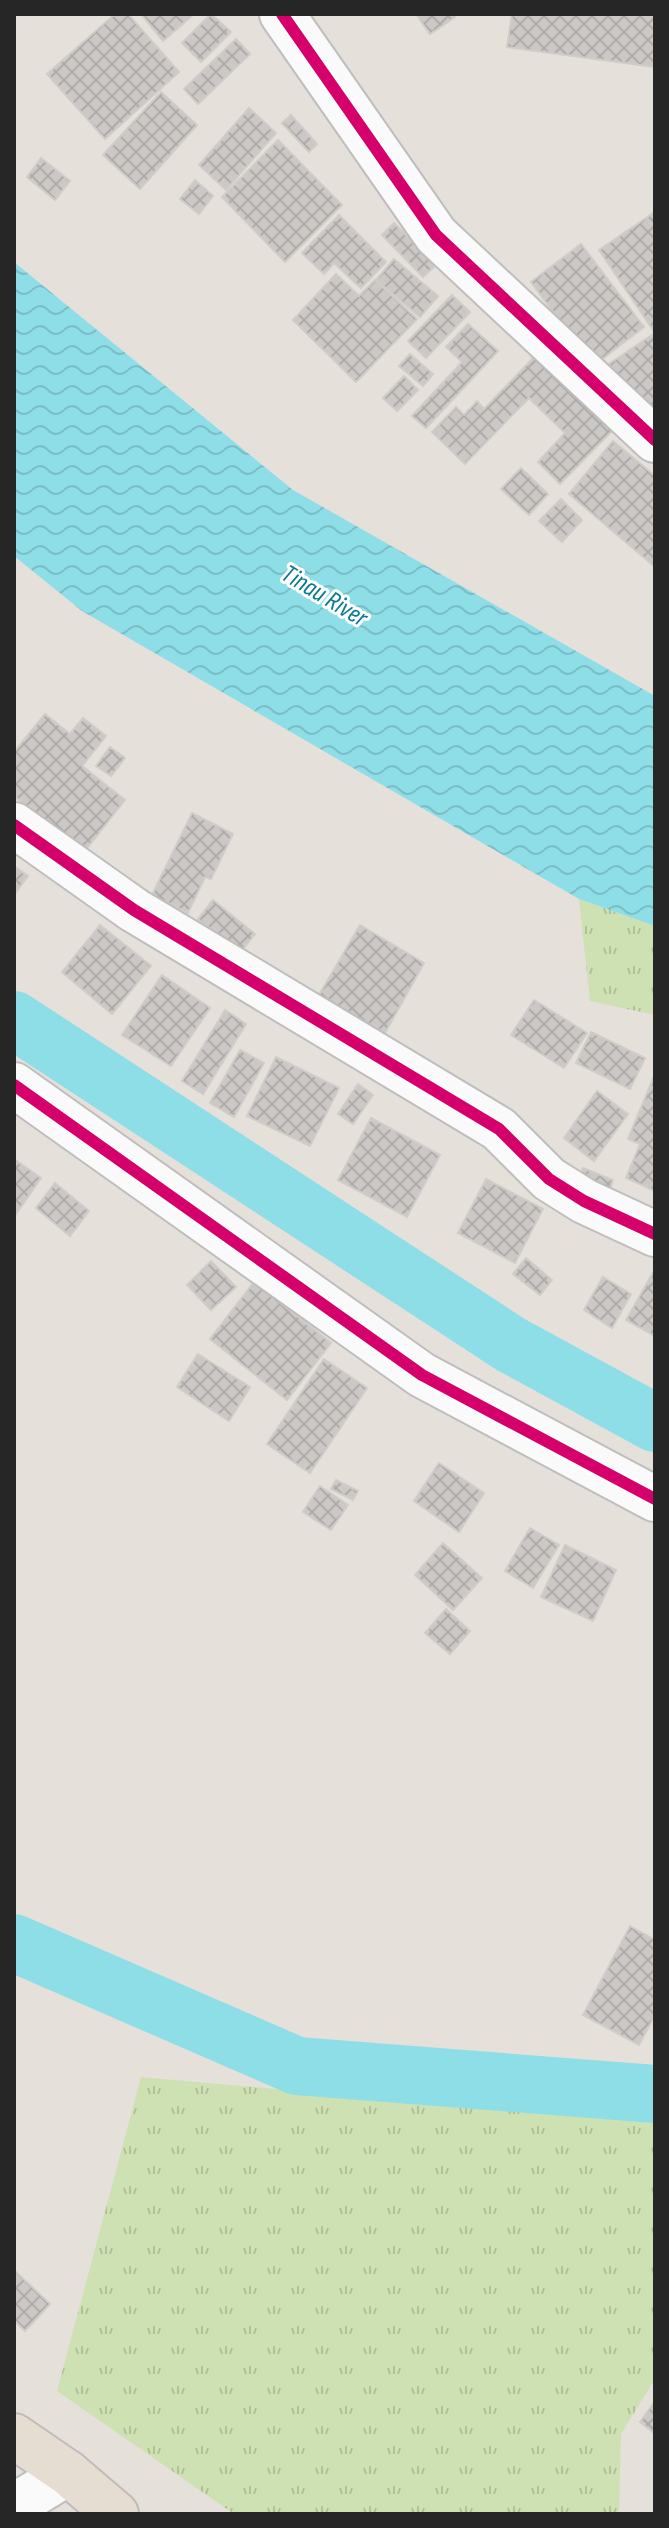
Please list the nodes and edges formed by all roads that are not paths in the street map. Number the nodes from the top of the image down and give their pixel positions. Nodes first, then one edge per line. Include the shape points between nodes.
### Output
1 (282, 14) edge
2 (655, 440) edge
3 (14, 825) edge
4 (14, 1085) edge
5 (655, 1234) edge
6 (655, 1499) edge
7 (14, 2436) edge
8 (68, 2473) junction
9 (14, 2506) edge
10 (116, 2514) edge

1 - 2 street via 436,235
3 - 5 street via 134,910 499,1129 549,1179
4 - 6 street via 422,1375
7 - 8 main road
8 - 9 street
8 - 10 main road

